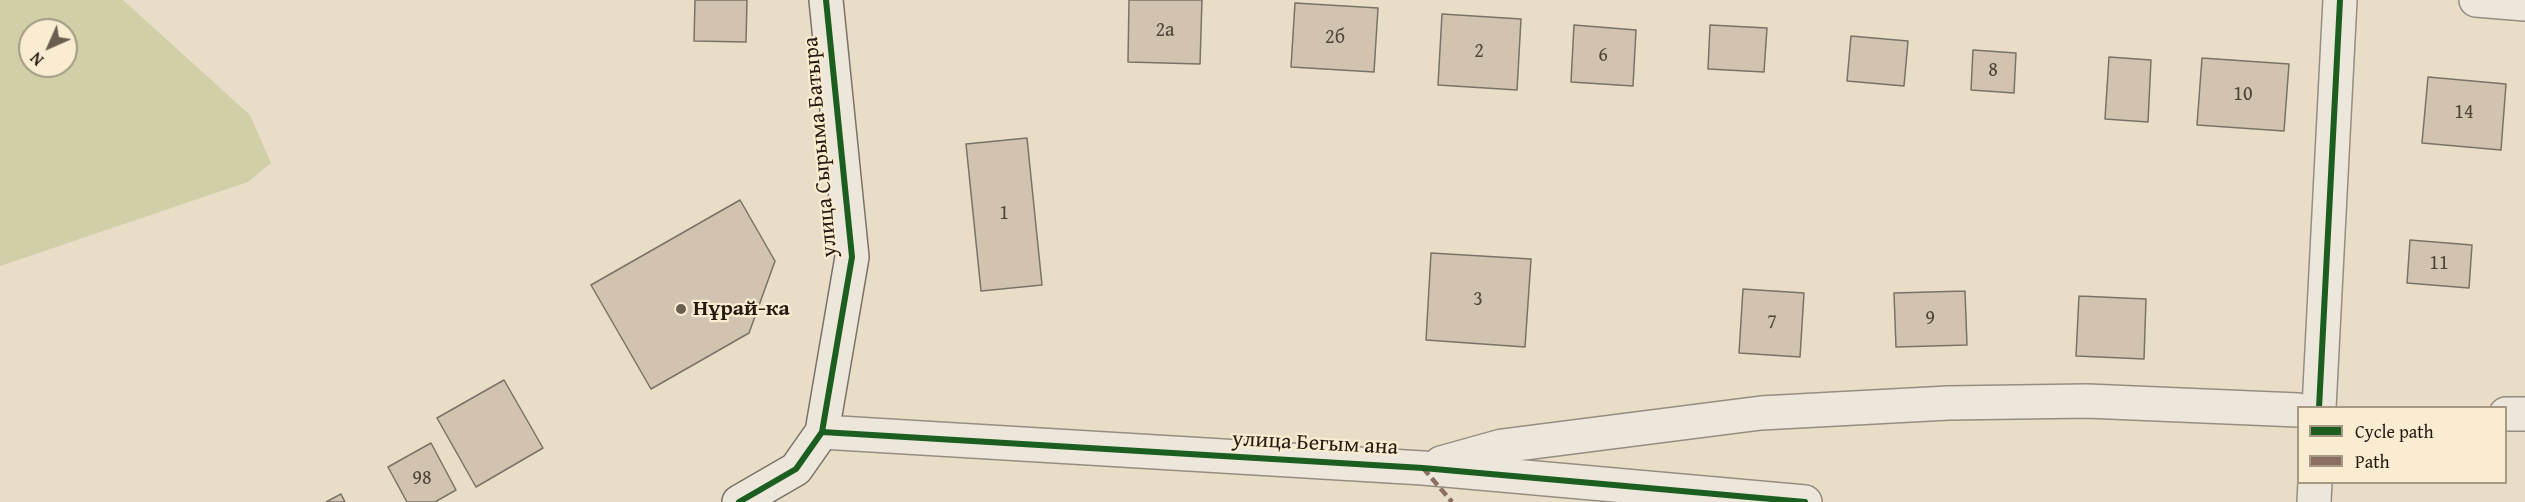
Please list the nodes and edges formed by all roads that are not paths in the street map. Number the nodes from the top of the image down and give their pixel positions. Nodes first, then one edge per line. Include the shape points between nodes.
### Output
1 (826, 0) edge
2 (2340, 0) edge
3 (2476, 0) edge
4 (2525, 4) edge
5 (2319, 406) edge
6 (2297, 410) edge
7 (2507, 414) edge
8 (2525, 414) edge
9 (822, 432) junction
10 (1424, 468) junction
11 (2315, 484) edge
12 (740, 502) edge
13 (1805, 502) edge
14 (2314, 502) edge

1 - 9 street, улица Сырыма Батыра via 852,257
2 - 5 street
3 - 4 street
6 - 10 street via 2087,401 1761,412 1502,446
7 - 8 street
9 - 10 street, улица Бегым ана
9 - 12 street via 796,469
10 - 13 street, улица Бегым ана
11 - 14 street

